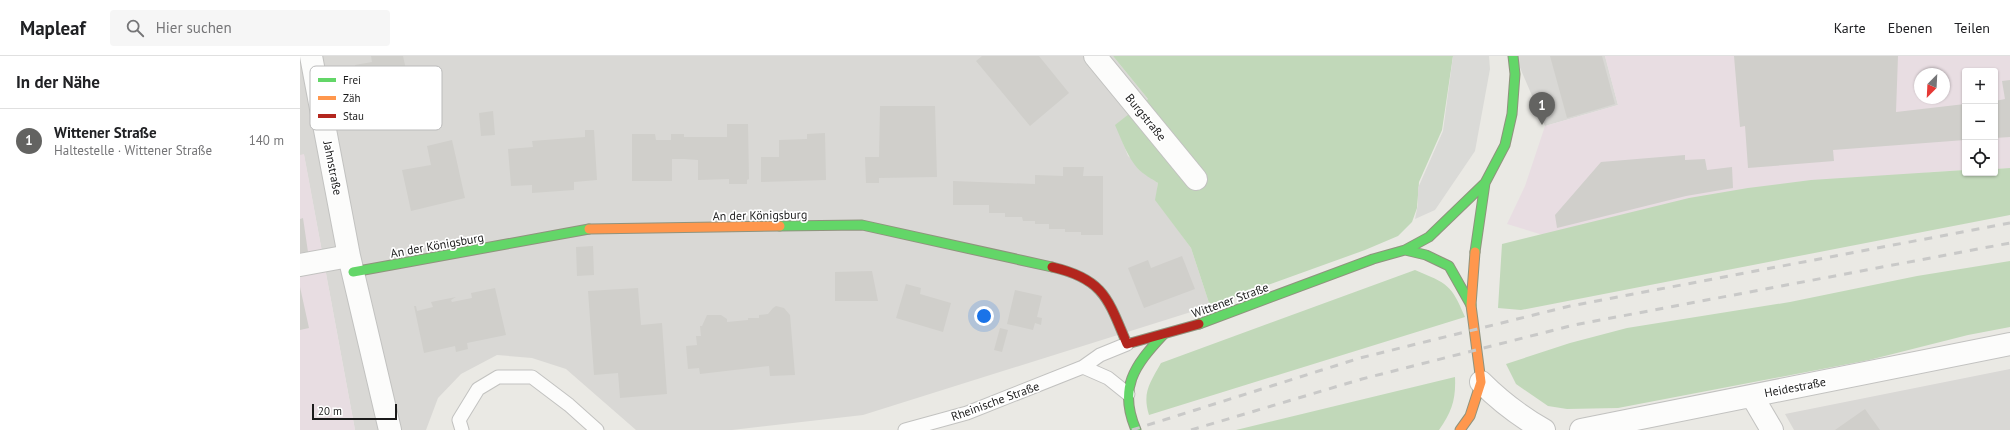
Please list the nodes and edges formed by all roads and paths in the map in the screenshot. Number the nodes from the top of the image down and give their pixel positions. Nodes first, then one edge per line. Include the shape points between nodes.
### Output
1 (311, 56) edge
2 (1096, 56) edge
3 (1513, 56) edge
4 (313, 66) edge
5 (325, 130) edge
6 (1196, 179) dead end
7 (1486, 184) junction
8 (1405, 250) junction
9 (351, 264) junction
10 (300, 265) edge
11 (1471, 305) junction
12 (1163, 335) junction
13 (1127, 344) junction
14 (2010, 344) edge
15 (1083, 367) junction
16 (1481, 382) junction
17 (1128, 394) junction
18 (1752, 396) junction
19 (390, 430) edge
20 (462, 430) edge
21 (597, 430) edge
22 (905, 430) edge
23 (1136, 430) edge
24 (1460, 430) edge
25 (1544, 430) edge
26 (1581, 430) edge
27 (1772, 430) edge

1 - 4 street, Jahnstraße
2 - 6 street, Burgstraße
3 - 7 main road, Wittener Straße via 1515,74 1510,123 1499,158
5 - 9 street, Jahnstraße
7 - 8 main road, Wittener Straße via 1429,237
7 - 11 main road, Wittener Straße via 1473,270
8 - 11 main road, Wittener Straße via 1426,254 1449,266
8 - 12 main road, Wittener Straße via 1373,259
9 - 10 street
9 - 13 main road, An der Königsburg via 586,229 862,225 1083,276 1096,284 1105,297
9 - 19 street, Jahnstraße
11 - 16 main road, Wittener Straße
12 - 13 main road, Rheinische Straße
12 - 17 main road, Wittener Straße via 1139,364
13 - 15 lane, Rheinische Straße
14 - 18 street, Heidestraße
15 - 17 lane via 1108,378
15 - 22 lane, Rheinische Straße via 968,413
16 - 24 main road, Wittener Straße via 1470,416
16 - 25 street via 1525,419
17 - 23 main road, Wittener Straße via 1128,408
18 - 26 street, Heidestraße
18 - 27 street
20 - 21 lane via 459,420 478,389 498,377 532,377

